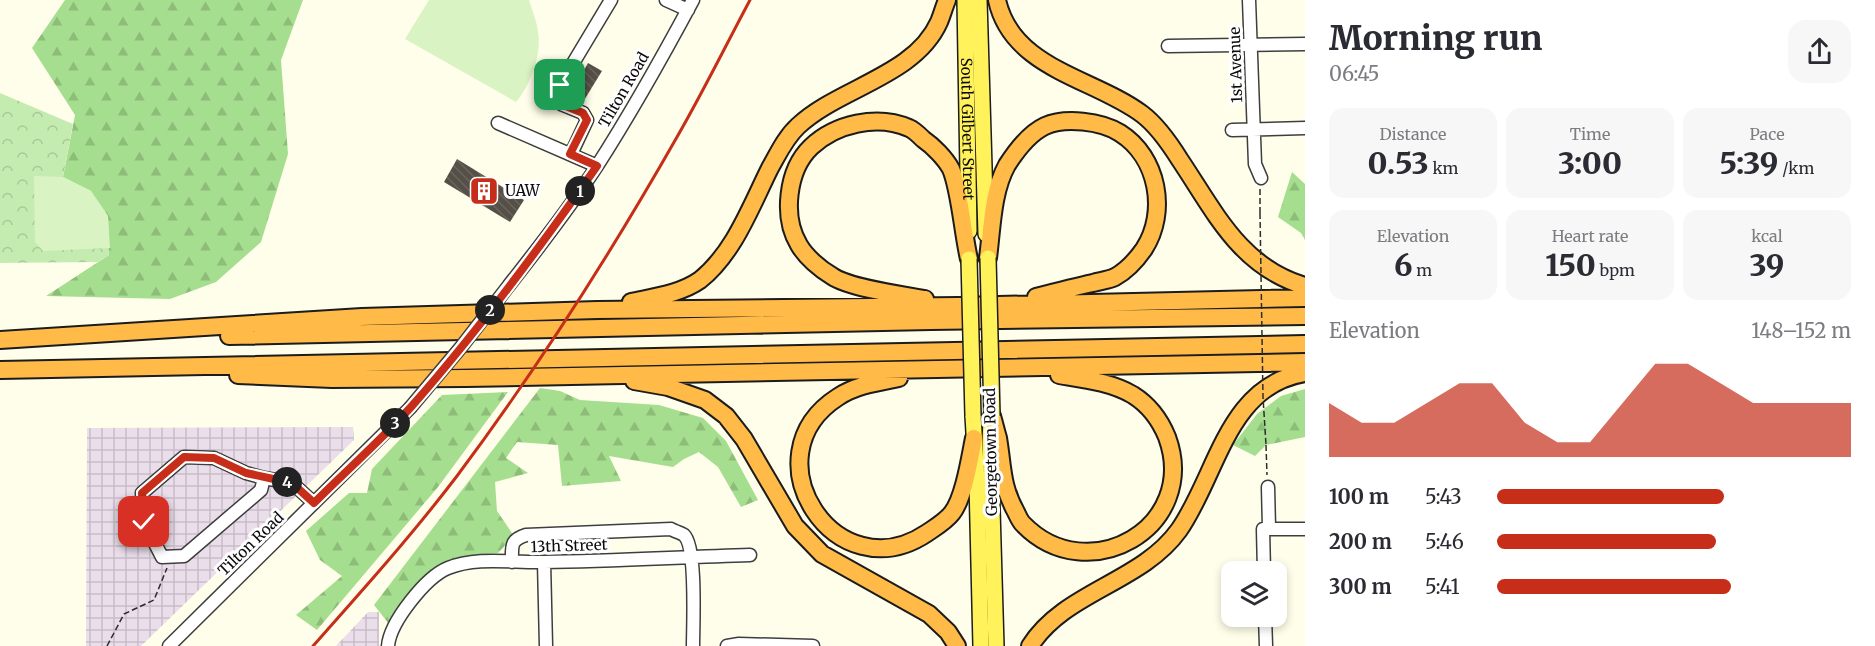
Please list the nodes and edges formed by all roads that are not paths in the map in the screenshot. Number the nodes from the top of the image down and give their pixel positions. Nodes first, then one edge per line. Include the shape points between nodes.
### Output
1 (611, 0) edge
2 (666, 0) edge
3 (947, 0) edge
4 (965, 0) edge
5 (978, 0) edge
6 (996, 0) edge
7 (1249, 0) edge
8 (690, 5) edge
9 (1305, 44) edge
10 (1251, 45) junction
11 (1168, 46) dead end
12 (498, 123) dead end
13 (1305, 128) edge
14 (1254, 129) junction
15 (1232, 130) dead end
16 (570, 154) junction
17 (597, 166) junction
18 (1261, 178) road end
19 (988, 258) junction
20 (969, 259) junction
21 (1305, 286) edge
22 (1305, 298) edge
23 (1004, 304) junction
24 (958, 306) junction
25 (597, 310) junction
26 (1305, 316) edge
27 (0, 340) edge
28 (1305, 344) edge
29 (1305, 362) edge
30 (127, 367) junction
31 (1016, 368) junction
32 (0, 370) edge
33 (937, 370) junction
34 (1305, 373) edge
35 (580, 374) junction
36 (992, 416) junction
37 (974, 438) junction
38 (264, 478) junction
39 (1268, 487) road end
40 (314, 503) junction
41 (1266, 529) junction
42 (1305, 529) edge
43 (750, 555) dead end
44 (691, 557) junction
45 (1265, 561) edge
46 (512, 562) junction
47 (544, 562) junction
48 (1265, 627) edge
49 (169, 646) edge
50 (388, 646) edge
51 (546, 646) edge
52 (693, 646) edge
53 (727, 646) edge
54 (813, 646) edge
55 (957, 646) edge
56 (981, 646) edge
57 (996, 646) edge
58 (1030, 646) edge
59 (1266, 646) edge

1 - 16 street via 560,85 561,104 583,113 587,120
2 - 8 street
3 - 25 highway via 939,23 913,56 797,127 782,146 737,234 720,260 699,280 676,292
4 - 20 main road, South Gilbert Street
5 - 19 main road, South Gilbert Street
6 - 21 highway via 1015,38 1042,62 1121,101 1156,126 1245,252 1274,274
7 - 10 street, 1st Avenue
8 - 17 street, Tilton Road
9 - 10 street
10 - 11 street
10 - 14 street, 1st Avenue
12 - 16 street
13 - 14 street
14 - 15 street
14 - 18 street, 1st Avenue via 1254,164
16 - 17 street
17 - 40 street, Tilton Road, bridge via 556,225 410,408
19 - 23 highway via 995,199 1007,166 1024,143 1045,126 1071,121 1099,123 1120,133 1142,153 1154,179 1159,208 1151,238 1137,259 1115,277
19 - 36 main road, Georgetown Road, bridge
20 - 24 highway via 950,168 932,146 909,128 858,122 833,131 810,148 795,171 789,196 790,223 798,245 812,261 834,278
20 - 37 main road, Georgetown Road, bridge
22 - 23 highway
23 - 24 highway
24 - 25 highway
25 - 27 highway via 362,317
26 - 27 highway
28 - 30 highway
29 - 31 highway
30 - 32 highway
30 - 35 highway via 333,380
31 - 33 highway
31 - 36 highway via 1112,386 1149,408 1172,451 1171,484 1162,509 1146,531 1110,550 1081,553 1051,545 1022,524 1008,498
33 - 35 highway
33 - 37 highway via 866,385 838,396 818,414 804,437 800,459 801,486 810,506 826,526 845,539 867,547 890,548 911,543 953,511
34 - 58 highway via 1269,386 1238,417 1179,531 1159,553 1058,615
35 - 55 highway via 668,387 705,400 726,416 744,439 795,526 822,554 929,614
36 - 57 main road, Georgetown Road
37 - 56 main road, Georgetown Road
38 - 38 street via 261,490 184,556 162,557 144,522 142,493 184,457 214,458
38 - 40 street via 292,483
39 - 41 street
40 - 49 street, Tilton Road
41 - 42 street
41 - 45 street
43 - 44 street, 13th Street
44 - 46 street via 683,535 671,529 563,532 517,538 512,545
44 - 47 street, 13th Street
44 - 52 street
46 - 47 street, 13th Street
46 - 50 street, 13th Street via 475,562 448,568 435,576 394,625
47 - 51 street
48 - 59 street
53 - 54 street

